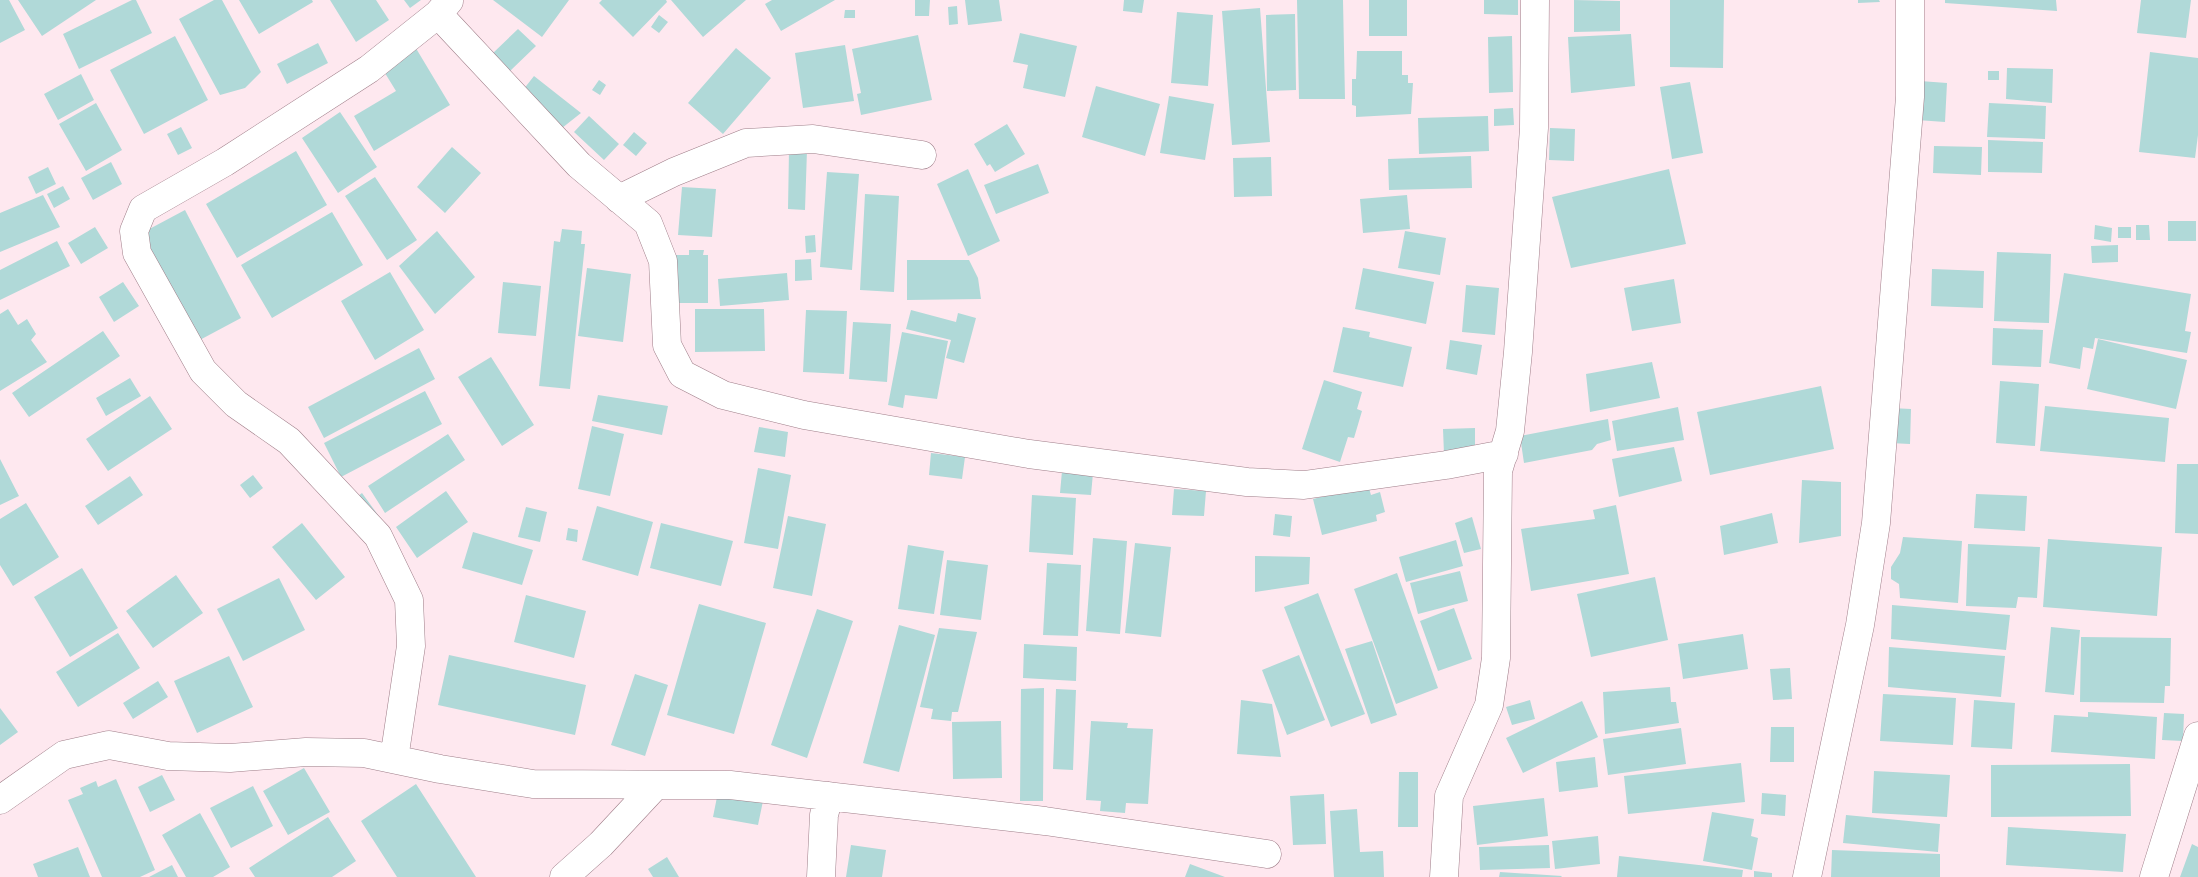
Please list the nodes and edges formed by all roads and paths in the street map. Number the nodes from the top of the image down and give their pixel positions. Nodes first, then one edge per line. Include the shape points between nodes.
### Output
1 (1535, 0) edge
2 (1910, 0) edge
3 (444, 7) edge
4 (922, 155) dead end
5 (619, 199) junction
6 (1504, 454) junction
7 (2198, 736) edge
8 (394, 759) junction
9 (656, 786) junction
10 (3, 790) edge
11 (829, 796) junction
12 (1267, 854) dead end
13 (564, 877) edge
14 (821, 877) edge
15 (1444, 877) edge
16 (1807, 877) edge
17 (2154, 877) edge

1 - 6 street via 1533,138 1518,352 1510,431
2 - 16 street via 1910,96 1876,522 1860,625
3 - 5 street via 578,165
3 - 8 street via 369,69 225,162 143,209 134,231 136,253 203,371 236,404 289,441 378,536 409,600 411,646
4 - 5 street via 813,140 746,143 674,172
5 - 6 street via 648,223 663,261 666,345 682,374 723,395 804,415 1029,454 1247,482 1304,485
6 - 15 street via 1498,471 1496,658 1489,705 1449,796
7 - 17 street
8 - 9 street via 533,784
8 - 10 street via 344,752 230,758 168,756 109,745 64,755
9 - 11 street via 730,785
9 - 13 street via 601,844
11 - 12 street via 1045,821
11 - 14 street via 824,815

